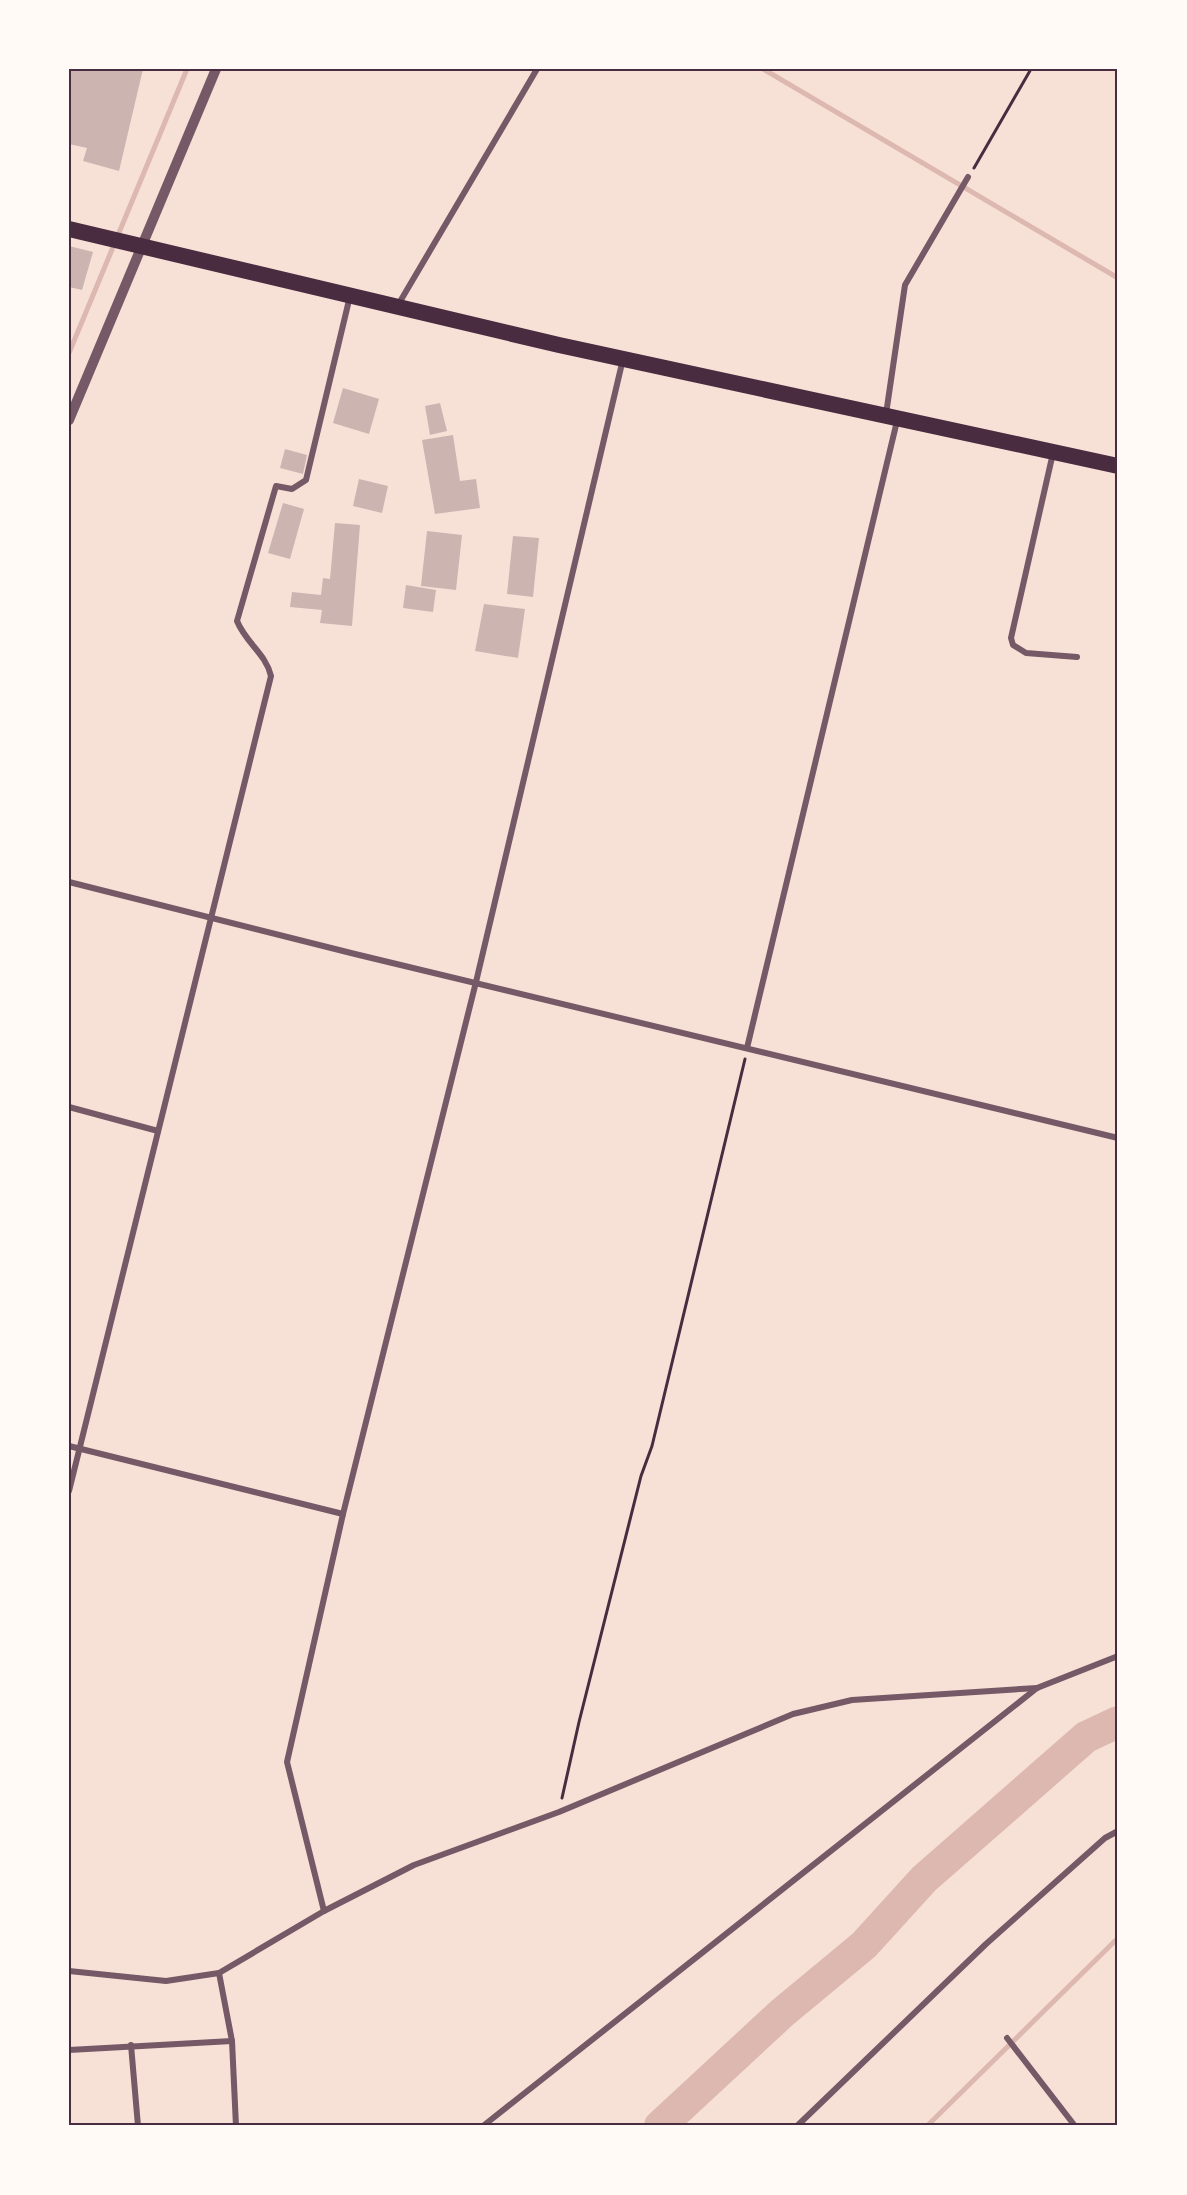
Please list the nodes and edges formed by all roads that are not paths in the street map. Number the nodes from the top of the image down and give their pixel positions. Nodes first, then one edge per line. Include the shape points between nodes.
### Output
1 (216, 69) edge
2 (537, 69) edge
3 (968, 177) road end
4 (69, 229) edge
5 (142, 247) junction
6 (351, 294) junction
7 (398, 306) junction
8 (623, 358) junction
9 (891, 419) junction
10 (69, 420) edge
11 (1053, 452) junction
12 (1118, 466) edge
13 (1077, 657) dead end
14 (69, 882) edge
15 (211, 916) junction
16 (476, 982) junction
17 (747, 1048) junction
18 (69, 1107) edge
19 (158, 1131) junction
20 (1118, 1138) edge
21 (69, 1446) edge
22 (79, 1448) junction
23 (69, 1491) edge
24 (344, 1514) junction
25 (1118, 1656) edge
26 (1037, 1688) junction
27 (1118, 1831) edge
28 (324, 1911) junction
29 (69, 1971) edge
30 (219, 1973) junction
31 (1007, 2038) dead end
32 (232, 2041) junction
33 (131, 2045) junction
34 (69, 2050) edge
35 (138, 2126) edge
36 (236, 2126) edge
37 (483, 2126) edge
38 (797, 2126) edge
39 (1075, 2126) edge

1 - 5 street
2 - 7 street
3 - 9 street via 905,285
4 - 5 highway
5 - 6 highway
5 - 10 street
6 - 7 highway
6 - 15 street via 306,480 292,489 276,486 237,621 244,638 268,662 271,676
7 - 8 highway
8 - 9 highway
8 - 16 street
9 - 11 highway
9 - 17 street
11 - 12 highway
11 - 13 street via 1011,638 1013,645 1026,653
14 - 15 street
15 - 16 street
15 - 19 street
16 - 17 street
16 - 24 street
17 - 20 street
18 - 19 street
19 - 22 street
21 - 22 street
22 - 23 street
22 - 24 street
24 - 28 street via 287,1762
25 - 26 street
26 - 28 street via 852,1700 793,1714 559,1812 414,1865
26 - 37 street
27 - 38 street via 1105,1838 986,1944
28 - 30 street
29 - 30 street via 166,1982
30 - 32 street
31 - 39 street
32 - 33 street
32 - 36 street
33 - 34 street
33 - 35 street

